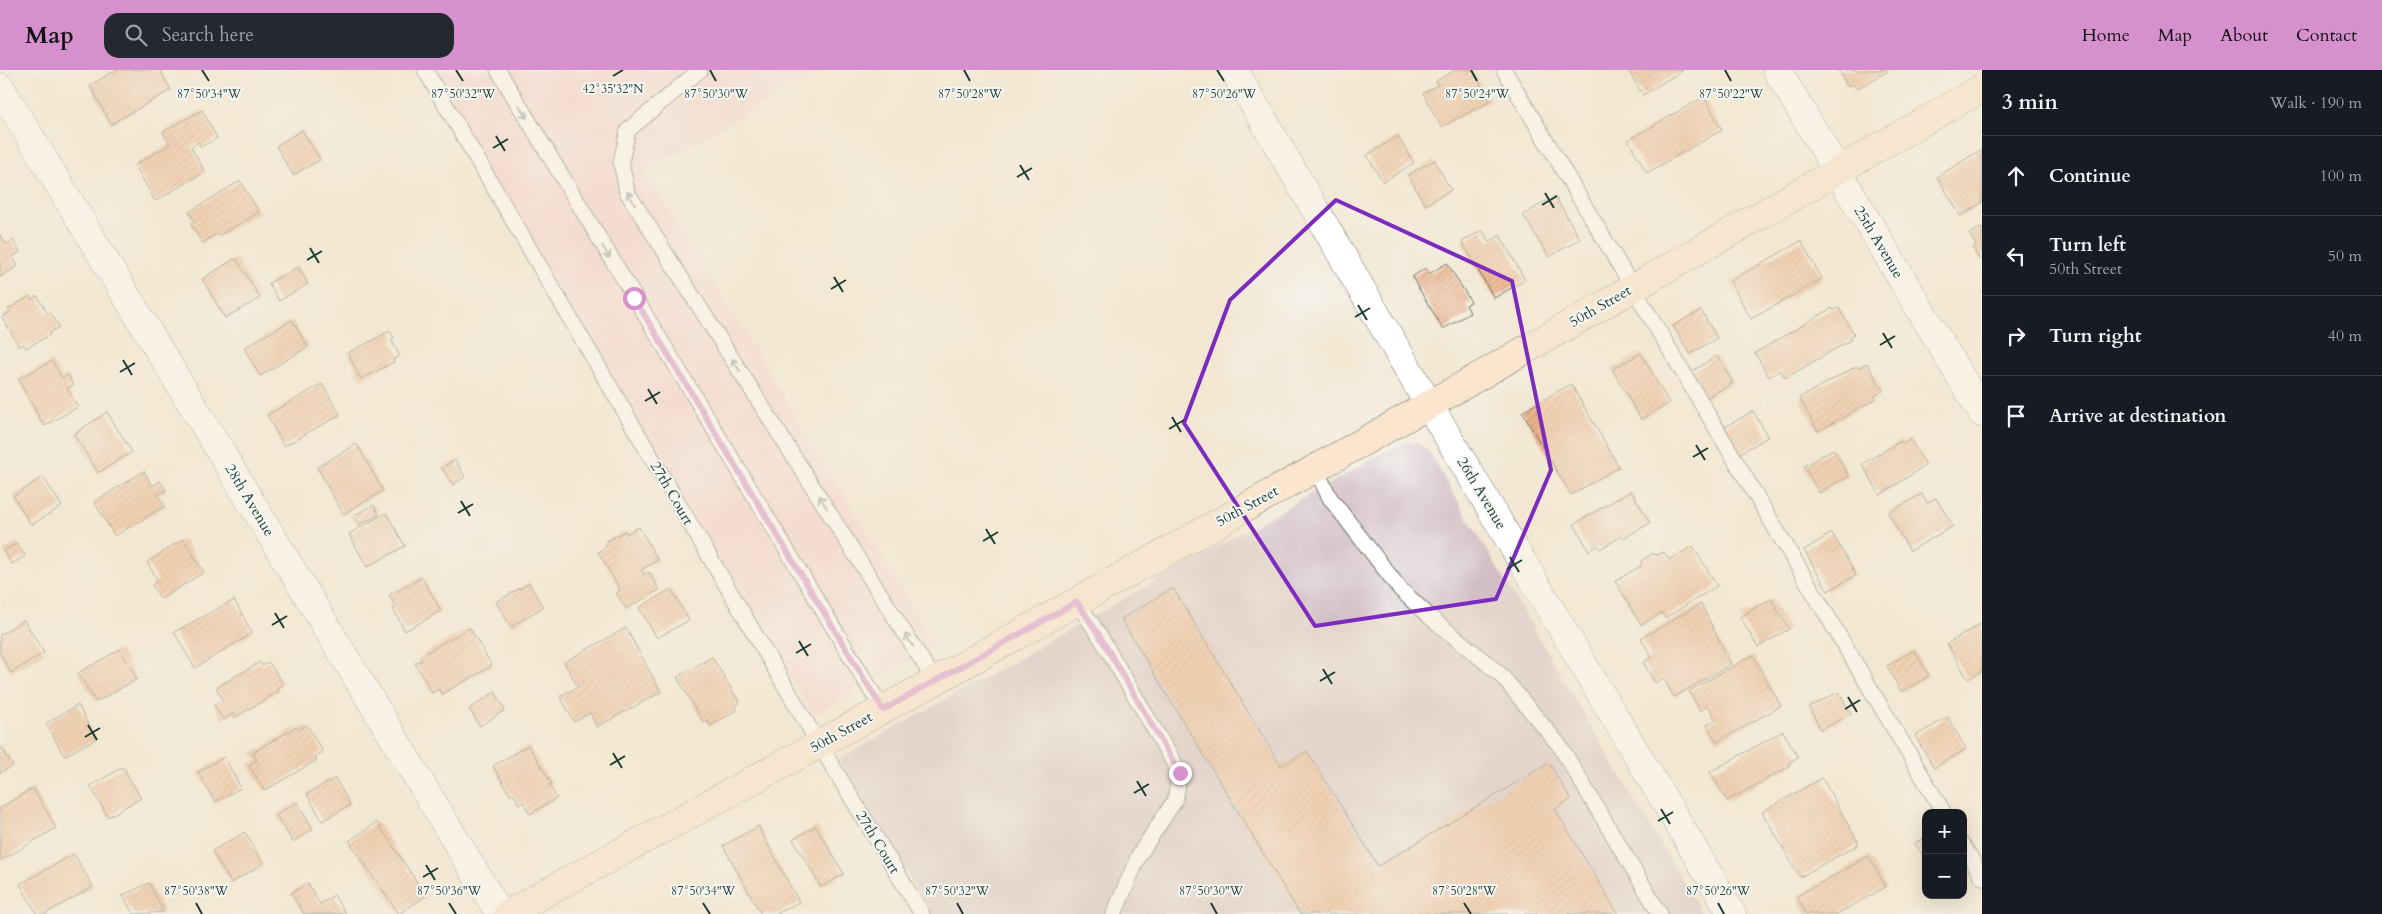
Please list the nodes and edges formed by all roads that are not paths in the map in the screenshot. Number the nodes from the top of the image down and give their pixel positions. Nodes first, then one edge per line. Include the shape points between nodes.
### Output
1 (425, 70) edge
2 (498, 70) edge
3 (700, 70) edge
4 (1234, 70) edge
5 (1504, 70) edge
6 (1777, 70) edge
7 (0, 86) edge
8 (1982, 88) edge
9 (1836, 171) junction
10 (1634, 287) junction
11 (1430, 405) junction
12 (1982, 413) edge
13 (1315, 468) junction
14 (1077, 602) junction
15 (935, 681) junction
16 (883, 710) junction
17 (819, 744) junction
18 (1942, 809) edge
19 (1967, 852) edge
20 (1982, 877) edge
21 (500, 914) edge
22 (507, 914) edge
23 (922, 914) edge
24 (1114, 914) edge
25 (1660, 914) edge
26 (1732, 914) edge

1 - 17 lane, 27th Court
2 -> 16 lane
15 -> 3 lane via 627,192 621,162 628,130
4 - 11 street, 26th Avenue
5 - 10 lane
6 - 9 street, 25th Avenue
7 - 21 street, 28th Avenue
8 - 9 street, 50th Street
9 - 10 street, 50th Street
9 - 12 street, 25th Avenue
10 - 11 street, 50th Street
10 - 18 lane
11 - 13 street, 50th Street
11 - 26 street, 26th Avenue
13 - 14 street, 50th Street
13 - 25 lane via 1330,498 1400,589 1500,674 1560,746
14 - 15 street, 50th Street
14 - 24 lane via 1180,773 1175,800 1139,855
15 - 16 street, 50th Street
16 - 17 street, 50th Street
17 - 22 street, 50th Street
17 - 23 lane, 27th Court
19 - 20 lane

